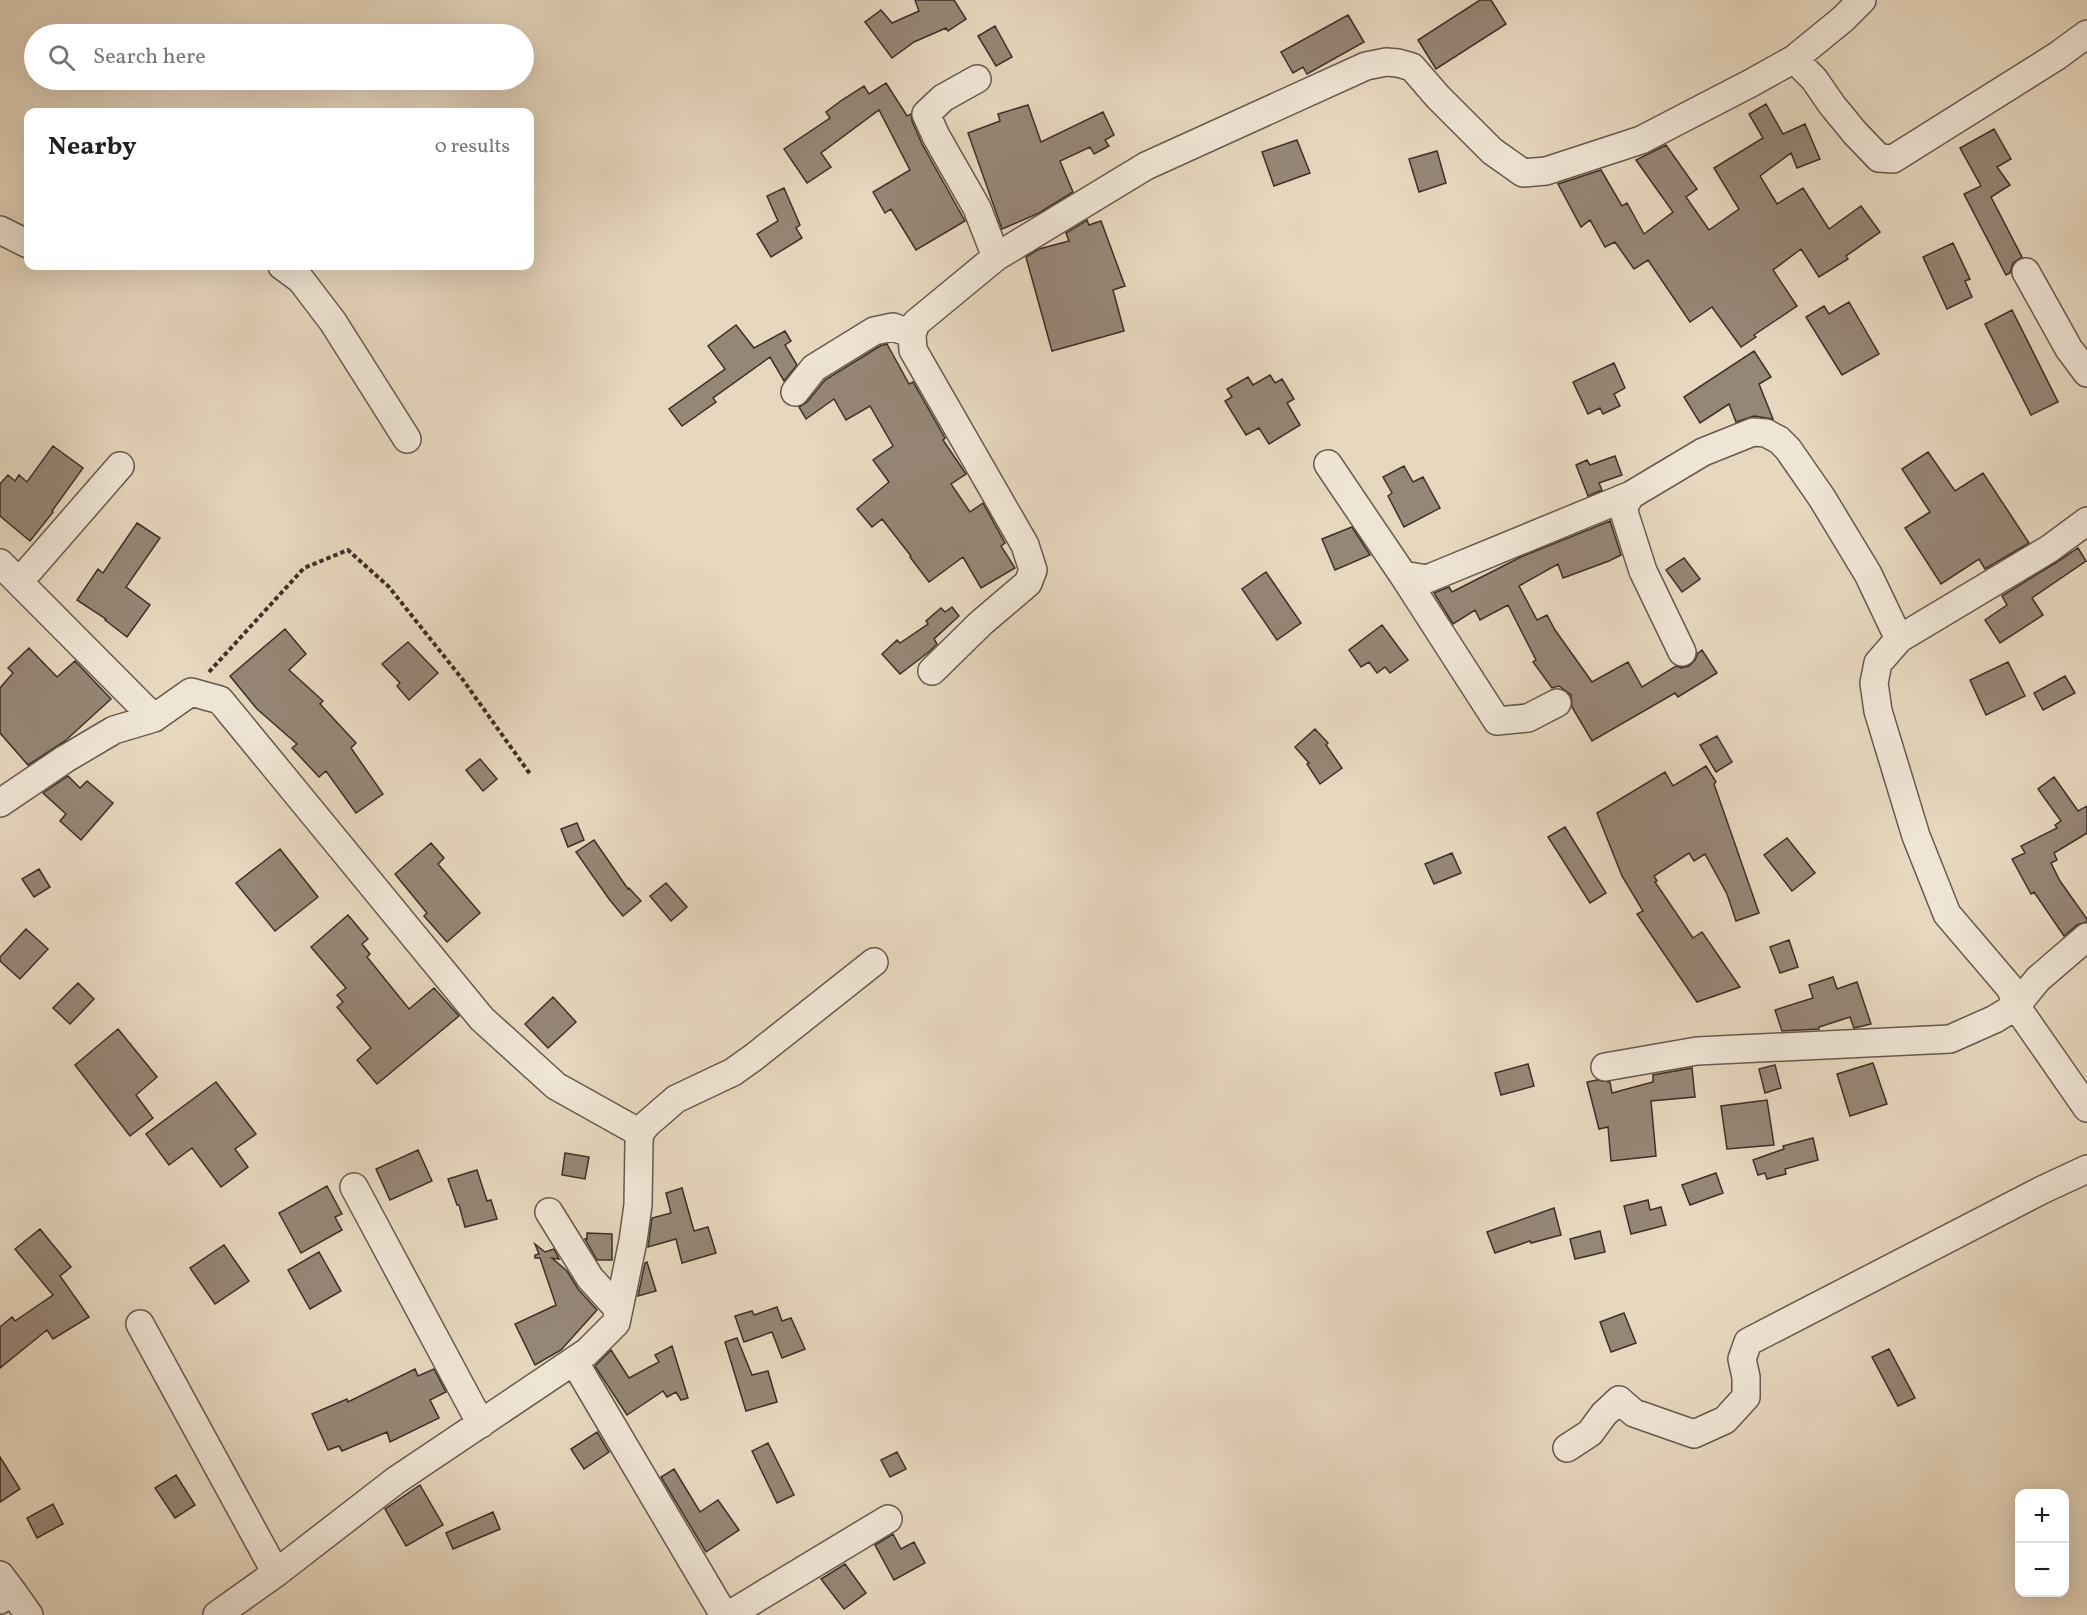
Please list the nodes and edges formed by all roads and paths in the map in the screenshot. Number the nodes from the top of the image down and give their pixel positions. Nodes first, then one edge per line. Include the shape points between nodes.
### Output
1 (1862, 0) edge
2 (2087, 34) edge
3 (1794, 59) junction
4 (977, 79) dead end
5 (0, 230) edge
6 (24, 242) edge
7 (996, 257) junction
8 (287, 270) edge
9 (2026, 272) dead end
10 (912, 334) junction
11 (2087, 373) edge
12 (795, 393) dead end
13 (407, 439) dead end
14 (1328, 464) dead end
15 (120, 466) dead end
16 (1631, 495) junction
17 (2087, 521) edge
18 (0, 563) edge
19 (1403, 575) junction
20 (19, 582) junction
21 (1899, 639) junction
22 (1682, 652) dead end
23 (932, 671) dead end
24 (191, 692) junction
25 (1557, 703) dead end
26 (154, 718) junction
27 (530, 774) dead end
28 (0, 803) edge
29 (2087, 937) edge
30 (874, 962) dead end
31 (2016, 1006) junction
32 (1605, 1067) dead end
33 (2087, 1108) edge
34 (640, 1133) junction
35 (2087, 1169) edge
36 (354, 1187) dead end
37 (549, 1212) dead end
38 (618, 1309) junction
39 (140, 1324) dead end
40 (574, 1361) junction
41 (482, 1424) junction
42 (1567, 1448) dead end
43 (888, 1519) dead end
44 (276, 1573) junction
45 (4, 1589) edge
46 (29, 1615) edge
47 (217, 1615) edge
48 (724, 1615) edge
49 (729, 1615) edge

1 - 3 street
2 - 3 street via 1893,159 1879,158
3 - 7 street via 1641,140 1545,171 1523,173 1492,151 1412,67 1386,62 1366,66 1146,166
4 - 7 street via 943,98 926,114 977,208
5 - 6 street
7 - 10 street via 916,323
8 - 13 street via 301,280 333,322
9 - 11 street via 2069,349
10 - 12 street via 893,327 874,331 814,368
10 - 23 street via 913,350 1025,545 1033,570 1028,583
14 - 19 street
15 - 20 street
16 - 19 street via 1427,579
16 - 21 street via 1703,452 1753,432 1766,433 1788,449 1822,498 1868,574
16 - 22 street via 1624,506 1625,515 1643,571
17 - 21 street via 2049,549
18 - 20 street
19 - 25 street via 1497,721 1528,718
20 - 26 street
21 - 31 street via 1878,663 1874,683 1878,711 1916,836 1947,914 2011,989
24 - 26 street
24 - 27 path via 304,568 348,550 389,587 463,680
24 - 34 street via 220,700 482,1019 556,1086
26 - 28 street via 114,730
29 - 31 street via 2038,979
30 - 34 street via 733,1072 676,1099
31 - 32 street via 1950,1039 1697,1051
31 - 33 street
34 - 38 street via 636,1223
35 - 42 street via 1748,1342 1742,1359 1746,1397 1725,1420 1694,1434 1634,1413 1619,1400 1590,1433
36 - 41 street
37 - 38 street via 590,1278
38 - 40 street via 616,1323
39 - 44 street
40 - 41 street
40 - 48 street
41 - 44 street via 395,1481
43 - 49 street
44 - 47 street
45 - 46 street

